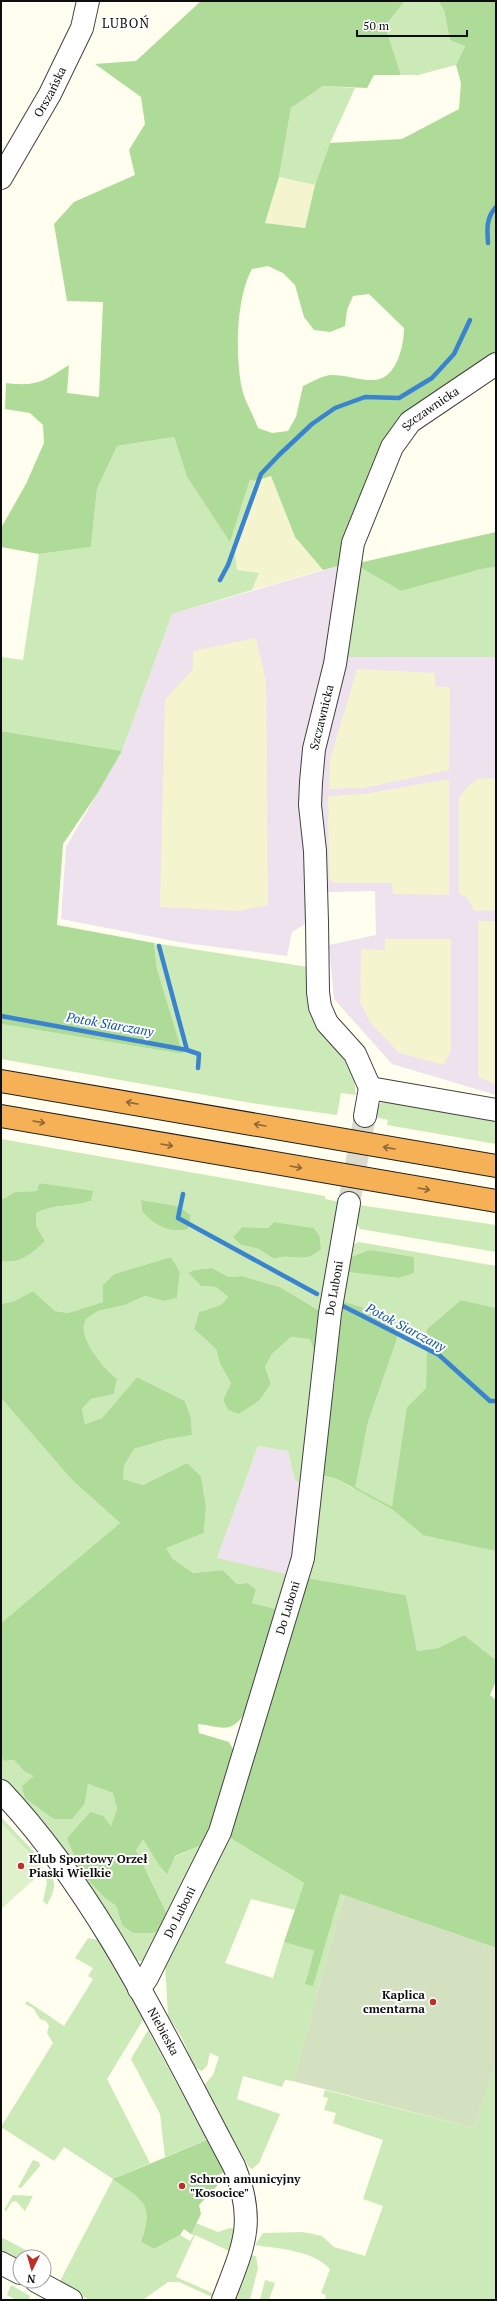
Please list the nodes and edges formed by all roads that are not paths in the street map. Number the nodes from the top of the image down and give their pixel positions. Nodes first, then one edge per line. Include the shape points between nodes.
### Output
1 (88, 1) edge
2 (1, 178) edge
3 (496, 364) edge
4 (1, 1081) edge
5 (370, 1088) junction
6 (496, 1110) edge
7 (1, 1116) edge
8 (365, 1116) tunnel mouth
9 (496, 1166) edge
10 (496, 1201) edge
11 (349, 1203) tunnel mouth
12 (1, 1791) edge
13 (139, 1988) junction
14 (1, 2263) edge
15 (12, 2269) edge
16 (51, 2289) edge
17 (71, 2300) edge
18 (223, 2300) edge

1 - 2 street, Orszańska via 82,28 50,94
3 - 5 street, Szczawnicka via 410,422 392,447 353,543 335,664 314,749 310,805 315,850 320,1007 328,1023 355,1054
9 -> 4 highway
5 - 6 street
5 - 8 street
7 -> 10 highway
11 - 13 street, Do Luboni via 330,1313 303,1558 220,1832 148,1978
12 - 13 street, Niebieska via 33,1826 52,1852 93,1912
13 - 18 street, Niebieska via 234,2166 243,2189 246,2216 244,2243
14 - 15 street
16 - 17 street

